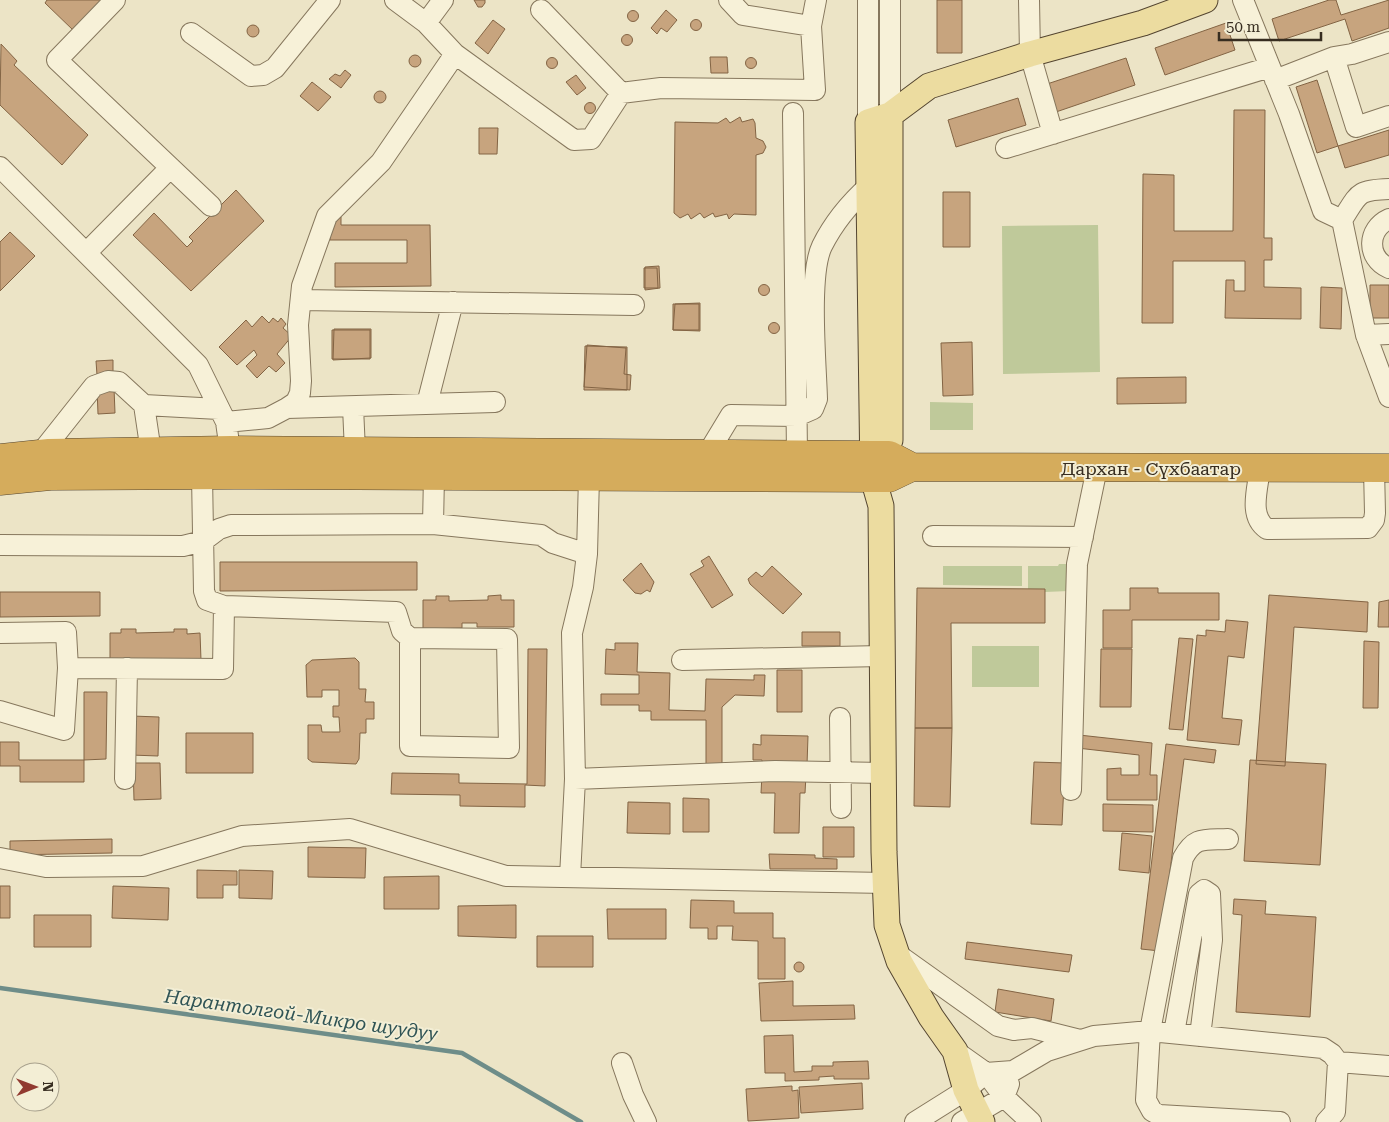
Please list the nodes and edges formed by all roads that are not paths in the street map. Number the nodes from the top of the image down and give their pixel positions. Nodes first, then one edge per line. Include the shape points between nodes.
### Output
1 (115, 0) edge
2 (330, 0) edge
3 (395, 0) edge
4 (443, 0) edge
5 (729, 0) edge
6 (816, 0) edge
7 (868, 0) edge
8 (890, 0) edge
9 (1205, 0) edge
10 (1243, 0) edge
11 (1030, 1) edge
12 (541, 10) dead end
13 (426, 23) junction
14 (811, 26) junction
15 (191, 33) dead end
16 (1389, 42) edge
17 (456, 54) junction
18 (1030, 54) junction
19 (1334, 57) junction
20 (1272, 74) junction
21 (621, 93) junction
22 (793, 113) dead end
23 (1389, 116) edge
24 (879, 119) junction
25 (1052, 134) junction
26 (1006, 148) dead end
27 (0, 167) edge
28 (170, 168) junction
29 (869, 186) junction
30 (1389, 189) edge
31 (211, 206) dead end
32 (1389, 219) edge
33 (1342, 220) junction
34 (87, 252) junction
35 (1389, 268) edge
36 (301, 300) junction
37 (453, 302) junction
38 (634, 305) dead end
39 (1389, 334) edge
40 (1366, 335) junction
41 (1389, 397) edge
42 (495, 402) dead end
43 (427, 404) junction
44 (144, 405) junction
45 (353, 407) junction
46 (288, 408) junction
47 (222, 416) junction
48 (797, 416) junction
49 (355, 451) junction
50 (151, 452) junction
51 (40, 454) junction
52 (708, 454) junction
53 (797, 454) junction
54 (0, 458) edge
55 (232, 462) junction
56 (887, 467) junction
57 (1097, 468) junction
58 (1260, 468) junction
59 (1382, 468) edge
60 (202, 475) junction
61 (434, 476) junction
62 (589, 477) junction
63 (0, 481) edge
64 (434, 524) junction
65 (933, 536) dead end
66 (1083, 538) junction
67 (203, 541) junction
68 (0, 545) edge
69 (587, 554) junction
70 (224, 606) junction
71 (0, 634) edge
72 (410, 638) junction
73 (882, 656) junction
74 (682, 660) dead end
75 (68, 668) junction
76 (127, 668) junction
77 (0, 711) edge
78 (840, 718) dead end
79 (840, 772) junction
80 (883, 773) junction
81 (125, 778) dead end
82 (575, 779) junction
83 (1071, 790) dead end
84 (841, 808) dead end
85 (1228, 840) dead end
86 (0, 858) edge
87 (570, 877) junction
88 (886, 883) junction
89 (897, 954) junction
90 (1150, 1031) junction
91 (1174, 1034) junction
92 (1200, 1036) junction
93 (1080, 1040) junction
94 (955, 1051) junction
95 (1338, 1062) junction
96 (622, 1063) dead end
97 (1389, 1066) edge
98 (1013, 1071) junction
99 (986, 1073) junction
100 (966, 1090) junction
101 (1004, 1097) junction
102 (974, 1119) edge
103 (646, 1122) edge
104 (915, 1122) edge
105 (1031, 1122) edge
106 (1280, 1122) edge
107 (1326, 1122) edge

1 - 28 street via 57,60
2 - 15 street via 274,68 263,76 251,76
3 - 13 street
4 - 13 street
5 - 14 street via 743,15
6 - 14 street
7 - 24 street
8 - 24 street
9 - 18 main road via 1142,23
10 - 20 street
11 - 18 street
12 - 21 street
13 - 17 street
14 - 21 street via 815,90 662,88
16 - 19 street
17 - 21 street via 574,140 591,139
17 - 36 street via 381,162 328,216 302,286
18 - 24 main road via 929,86
18 - 25 street
19 - 20 street
19 - 23 street via 1356,127
20 - 25 street
20 - 33 street via 1323,211
22 - 48 street
24 - 29 main road
24 - 56 main road
25 - 26 street
27 - 34 street
28 - 31 street
28 - 34 street
29 - 48 street via 852,200 822,246 814,272 817,399 813,409
29 - 56 main road
30 - 33 street via 1366,190 1359,194
32 - 33 street
32 - 35 street via 1377,228 1372,244 1378,260
33 - 40 street
34 - 47 street via 198,365
36 - 37 street
36 - 46 street via 298,326 300,393
37 - 38 street
37 - 43 street
39 - 40 street
40 - 41 street
42 - 43 street
43 - 45 street
44 - 47 street
44 - 50 street
44 - 51 street via 120,382 101,382 94,386
45 - 46 street
45 - 49 street
46 - 47 street via 268,418
47 - 55 street
48 - 52 street via 731,415
48 - 53 street
49 - 52 highway
49 - 55 highway
50 - 51 highway
50 - 55 highway
51 - 54 highway
52 - 53 highway
53 - 56 highway
55 - 60 highway
55 - 61 highway
56 - 57 highway, Дархан - Сүхбаатар
56 - 62 highway
56 - 73 main road via 881,506
57 - 58 highway, Дархан - Сүхбаатар
57 - 66 street
58 - 59 highway, Дархан - Сүхбаатар
58 - 59 street via 1256,515 1267,529 1286,529 1368,528 1374,520
60 - 63 highway via 50,476
60 - 67 street
61 - 62 highway
61 - 64 street
62 - 69 street
64 - 67 street via 230,525
64 - 69 street via 542,535
65 - 66 street
66 - 83 street via 1077,564
67 - 68 street via 183,546
67 - 70 street via 204,591 207,600
69 - 82 street via 572,633
70 - 72 street via 396,612 402,631
70 - 76 street via 223,669
71 - 75 street via 66,632
72 - 72 street via 507,639 509,748 410,746
73 - 74 street
73 - 80 main road
75 - 76 street
75 - 77 street via 64,730
76 - 81 street
78 - 79 street
79 - 80 street
79 - 82 street via 775,771
79 - 84 street
80 - 88 main road
82 - 87 street
85 - 90 street via 1201,840 1190,846 1183,858
86 - 87 street via 46,867 143,866 242,836 350,829 506,876
87 - 88 street
88 - 89 main road via 888,924
89 - 93 street via 998,1026 1014,1030 1032,1028
89 - 94 main road via 931,1017
90 - 91 street
90 - 93 street
90 - 106 street via 1146,1100 1159,1116
91 - 92 street
91 - 92 street via 1199,894 1204,890 1210,894 1212,940
92 - 95 street via 1323,1048
93 - 98 street via 1048,1051
94 - 99 street
94 - 100 main road
95 - 97 street
95 - 107 street via 1335,1112
96 - 103 street
98 - 99 street
98 - 101 street
99 - 100 street
99 - 101 street
100 - 102 main road
100 - 104 street
101 - 102 street
101 - 105 street

